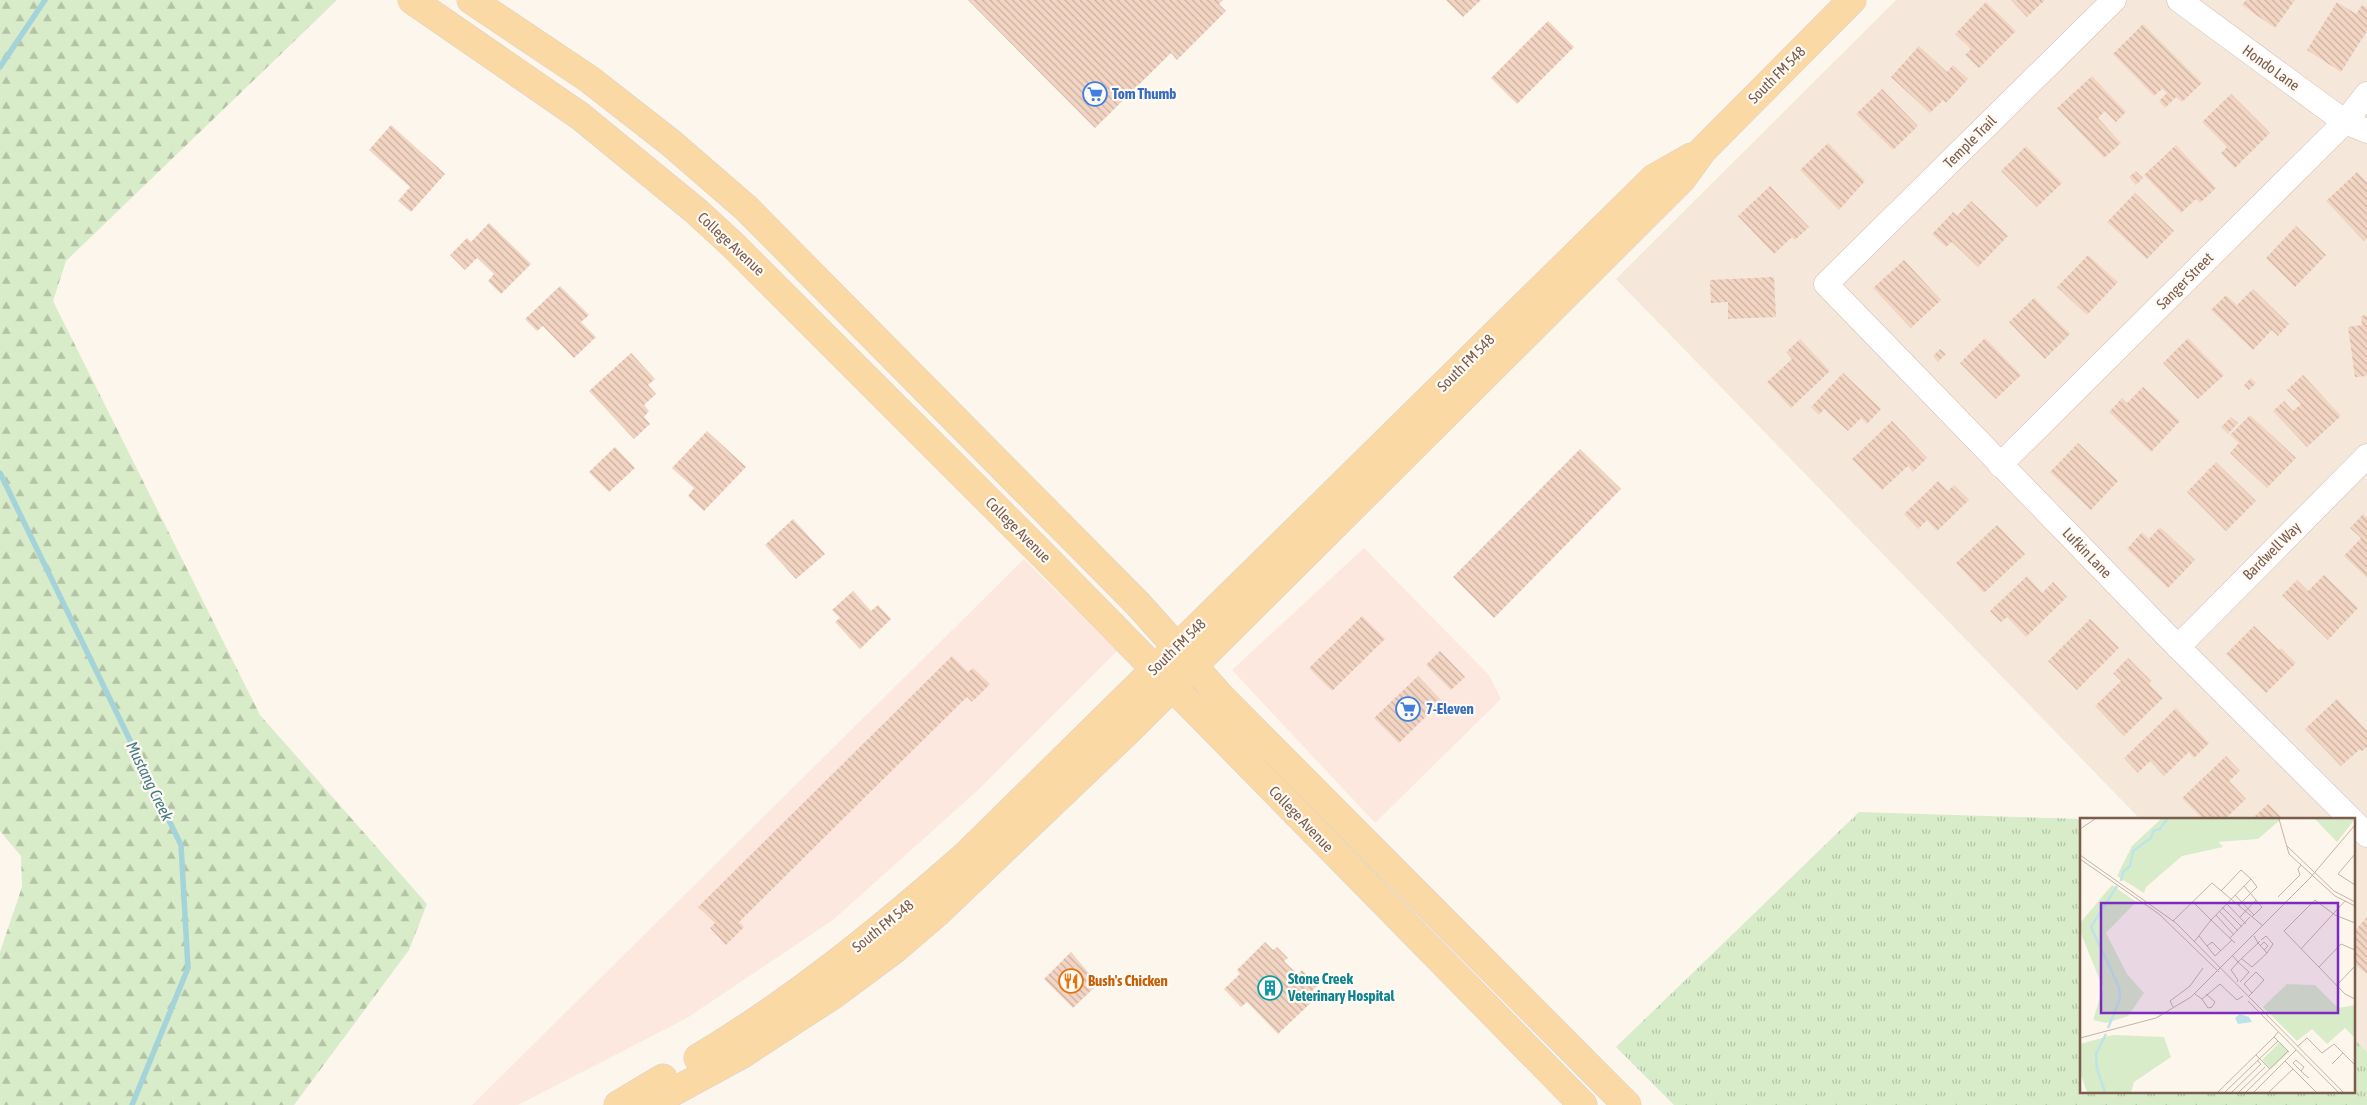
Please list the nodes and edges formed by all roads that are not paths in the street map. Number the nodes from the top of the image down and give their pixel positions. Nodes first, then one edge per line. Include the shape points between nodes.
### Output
1 (412, 0) edge
2 (471, 0) edge
3 (1852, 0) edge
4 (2114, 0) edge
5 (2178, 0) edge
6 (2367, 94) edge
7 (2345, 122) junction
8 (2367, 131) edge
9 (1826, 284) joint
10 (2367, 456) edge
11 (2000, 465) junction
12 (2178, 646) junction
13 (1185, 657) junction
14 (1164, 677) junction
15 (2359, 822) edge
16 (618, 1105) edge
17 (649, 1105) edge
18 (1583, 1105) edge
19 (1627, 1105) edge

1 - 14 main road, College Avenue via 580,116 696,211 836,345
2 - 13 main road, College Avenue via 589,79 746,208 1138,604
3 - 13 main road, South FM 548 via 1703,150 1682,179
4 - 9 street, Temple Trail
5 - 7 street, Hondo Lane
6 - 7 street, Sanger Street
7 - 8 street, Hondo Lane
7 - 11 street, Sanger Street
9 - 11 street, Lufkin Lane
10 - 12 street, Bardwell Way
11 - 12 street, Lufkin Lane
12 - 15 street, Lufkin Lane
13 - 14 main road, South FM 548
13 - 19 main road, College Avenue
14 - 16 main road, South FM 548 via 900,914 816,980 753,1025
14 - 17 main road, South FM 548 via 944,906 895,950 741,1055
14 - 18 main road, College Avenue

